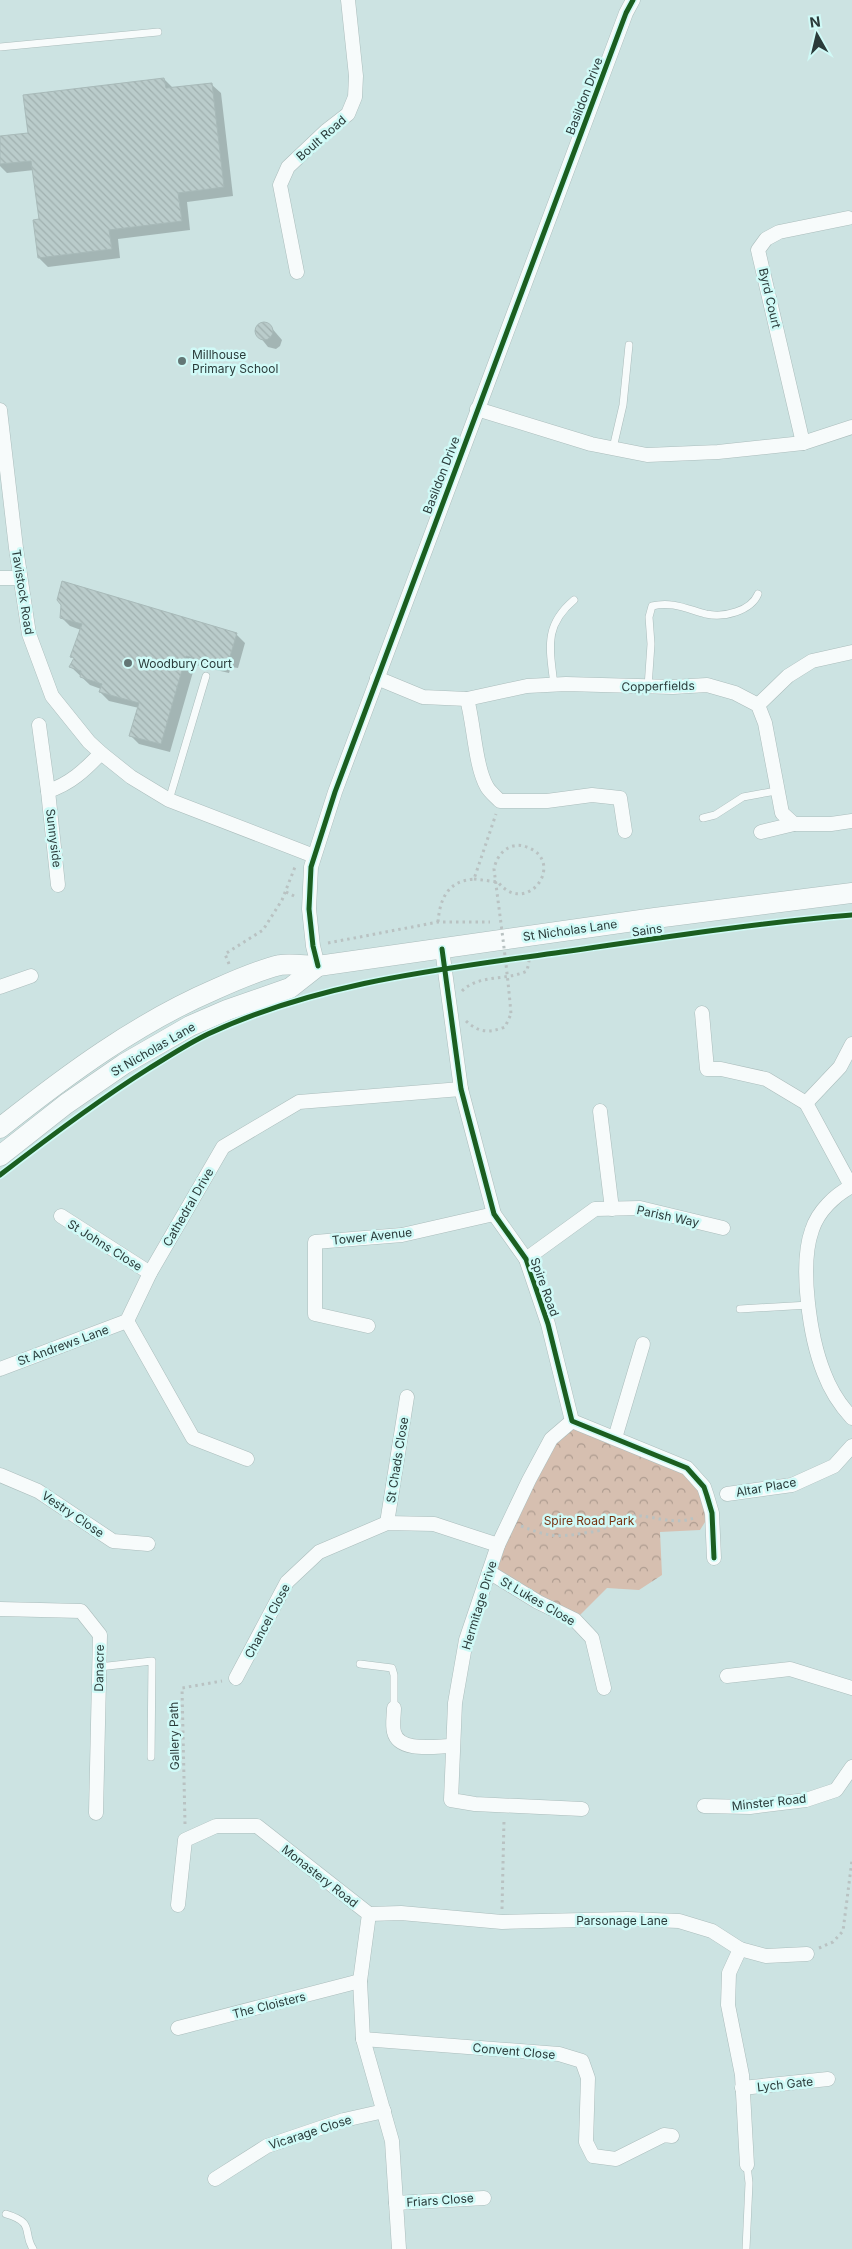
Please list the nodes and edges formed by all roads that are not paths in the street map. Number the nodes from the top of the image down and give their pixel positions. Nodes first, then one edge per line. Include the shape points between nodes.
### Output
1 (348, 0) edge
2 (633, 0) edge
3 (158, 32) dead end
4 (0, 47) edge
5 (848, 218) dead end
6 (297, 272) dead end
7 (629, 345) dead end
8 (0, 410) edge
9 (477, 410) junction
10 (852, 427) edge
11 (803, 442) junction
12 (613, 448) junction
13 (0, 578) edge
14 (20, 578) junction
15 (758, 594) dead end
16 (574, 600) dead end
17 (852, 652) edge
18 (206, 676) dead end
19 (377, 678) junction
20 (554, 685) junction
21 (648, 687) junction
22 (468, 699) junction
23 (758, 705) junction
24 (39, 725) dead end
25 (101, 753) junction
26 (48, 791) junction
27 (776, 791) junction
28 (169, 800) junction
29 (703, 818) dead end
30 (852, 821) edge
31 (794, 824) junction
32 (625, 831) dead end
33 (761, 832) dead end
34 (308, 854) junction
35 (58, 885) dead end
36 (852, 893) edge
37 (442, 949) junction
38 (318, 966) junction
39 (31, 976) dead end
40 (0, 987) edge
41 (702, 1013) dead end
42 (852, 1044) edge
43 (461, 1089) junction
44 (806, 1103) junction
45 (600, 1111) dead end
46 (0, 1128) edge
47 (0, 1156) edge
48 (851, 1186) edge
49 (612, 1209) junction
50 (494, 1214) junction
51 (61, 1216) dead end
52 (722, 1228) dead end
53 (526, 1258) junction
54 (150, 1273) junction
55 (809, 1305) junction
56 (740, 1309) dead end
57 (127, 1321) junction
58 (368, 1326) dead end
59 (642, 1344) dead end
60 (0, 1369) edge
61 (408, 1398) dead end
62 (852, 1418) edge
63 (572, 1422) junction
64 (616, 1438) junction
65 (852, 1446) edge
66 (247, 1460) dead end
67 (0, 1474) edge
68 (727, 1494) dead end
69 (388, 1523) junction
70 (148, 1544) dead end
71 (498, 1545) junction
72 (714, 1558) dead end
73 (489, 1572) junction
74 (0, 1609) edge
75 (360, 1664) dead end
76 (99, 1666) junction
77 (727, 1676) dead end
78 (236, 1678) road end
79 (604, 1688) dead end
80 (852, 1688) edge
81 (394, 1708) joint
82 (452, 1746) junction
83 (151, 1757) dead end
84 (852, 1767) edge
85 (704, 1806) dead end
86 (582, 1809) dead end
87 (96, 1813) dead end
88 (178, 1906) dead end
89 (369, 1914) junction
90 (740, 1949) junction
91 (807, 1954) road end
92 (360, 1981) junction
93 (178, 2028) dead end
94 (363, 2039) junction
95 (828, 2079) dead end
96 (742, 2088) junction
97 (384, 2111) junction
98 (672, 2136) dead end
99 (747, 2164) joint
100 (215, 2179) dead end
101 (484, 2198) dead end
102 (396, 2203) junction
103 (6, 2214) dead end
104 (31, 2248) edge
105 (399, 2249) edge
106 (746, 2249) edge

1 - 6 street, Boult Road via 356,76 355,97 348,114 326,130 288,167 280,185
2 - 9 street, Basildon Drive
3 - 4 lane
5 - 11 street, Byrd Court via 780,232 766,239 758,250
7 - 12 lane via 623,405
8 - 14 street, Tavistock Road
9 - 12 street
9 - 19 street, Basildon Drive
10 - 11 street
11 - 12 street via 718,452 647,455
13 - 14 street
14 - 25 street, Tavistock Road via 29,634 52,696
15 - 21 lane via 751,606 726,613 707,614 675,604 652,606
16 - 20 lane via 562,610 552,627 550,642
17 - 23 street via 812,660 788,676
18 - 28 lane
19 - 22 street, Copperfields via 423,697
19 - 34 street, Basildon Drive
20 - 21 street, Copperfields
20 - 22 street, Copperfields via 527,686
21 - 23 street, Copperfields via 707,685
22 - 32 street via 487,787 500,801 547,801 592,795 620,798
23 - 27 street via 765,723
24 - 26 street, Sunnyside
25 - 26 street, Sunnyside via 79,775
25 - 28 street, Tavistock Road via 131,777
26 - 35 street, Sunnyside
27 - 29 lane via 743,797 715,815
27 - 31 street via 782,813
28 - 34 street, Tavistock Road
30 - 31 street
31 - 33 street
34 - 38 street, Basildon Drive via 311,868 309,910
36 - 37 main road, St Nicholas Lane
37 - 38 main road, St Nicholas Lane
37 - 43 street, Spire Road
38 - 46 main road, St Nicholas Lane via 282,965 189,1000 81,1065
38 - 47 main road, St Nicholas Lane via 290,988 190,1026 124,1064
39 - 40 street
41 - 44 street via 707,1069 722,1069 766,1079
42 - 44 street via 840,1068
43 - 50 street, Spire Road
43 - 54 street, Cathedral Drive via 299,1102 223,1146
44 - 48 street
45 - 49 street
48 - 55 street via 835,1197 812,1229 807,1248
49 - 52 street, Parish Way via 640,1208
49 - 53 street, Parish Way via 595,1209
50 - 53 street, Spire Road
50 - 58 street, Tower Avenue via 402,1235 315,1242 315,1314
51 - 54 street, St Johns Close
53 - 63 street, Spire Road via 548,1324
54 - 57 street, Cathedral Drive
55 - 56 lane
55 - 62 street via 824,1375
57 - 60 street, St Andrews Lane
57 - 66 street via 192,1438
59 - 64 street
61 - 69 street, St Chads Close
63 - 64 street
63 - 71 street, Hermitage Drive via 552,1439
64 - 72 street via 688,1468 704,1487 712,1511
65 - 68 street, Altar Place via 834,1466 792,1484
67 - 70 street, Vestry Close via 38,1491 112,1541
69 - 71 street, Chancel Close via 434,1524
69 - 78 street, Chancel Close via 320,1552 286,1582
71 - 73 street, Hermitage Drive
73 - 79 street, St Lukes Close via 581,1626 592,1638
73 - 82 street, Hermitage Drive via 466,1640 455,1703
74 - 76 street, Danacre via 81,1611 100,1635
75 - 81 lane via 392,1668
76 - 83 lane via 152,1661
76 - 87 street, Danacre
77 - 80 street via 790,1669
81 - 82 street via 393,1730 403,1744
82 - 86 street, Hermitage Drive via 451,1800
84 - 85 street, Minster Road via 836,1790 806,1800 750,1807
88 - 89 street, Monastery Road via 185,1840 216,1826 257,1826
89 - 90 street, Parsonage Lane via 401,1913 502,1922 679,1921 712,1931
89 - 92 street, Monastery Road
90 - 91 street, Parsonage Lane via 766,1956
90 - 96 street via 729,1973 728,2005
92 - 93 street, The Cloisters
92 - 94 street, Monastery Road
94 - 97 street, Monastery Road
94 - 98 street, Convent Close via 560,2054 582,2061 588,2078 586,2142 593,2156 616,2159 664,2135
95 - 96 street, Lych Gate
96 - 99 street
97 - 100 street, Vicarage Close via 344,2120 267,2146
97 - 102 street, Monastery Road via 392,2141
99 - 106 lane
101 - 102 street, Friars Close
102 - 105 street, Monastery Road
103 - 104 lane via 26,2226

